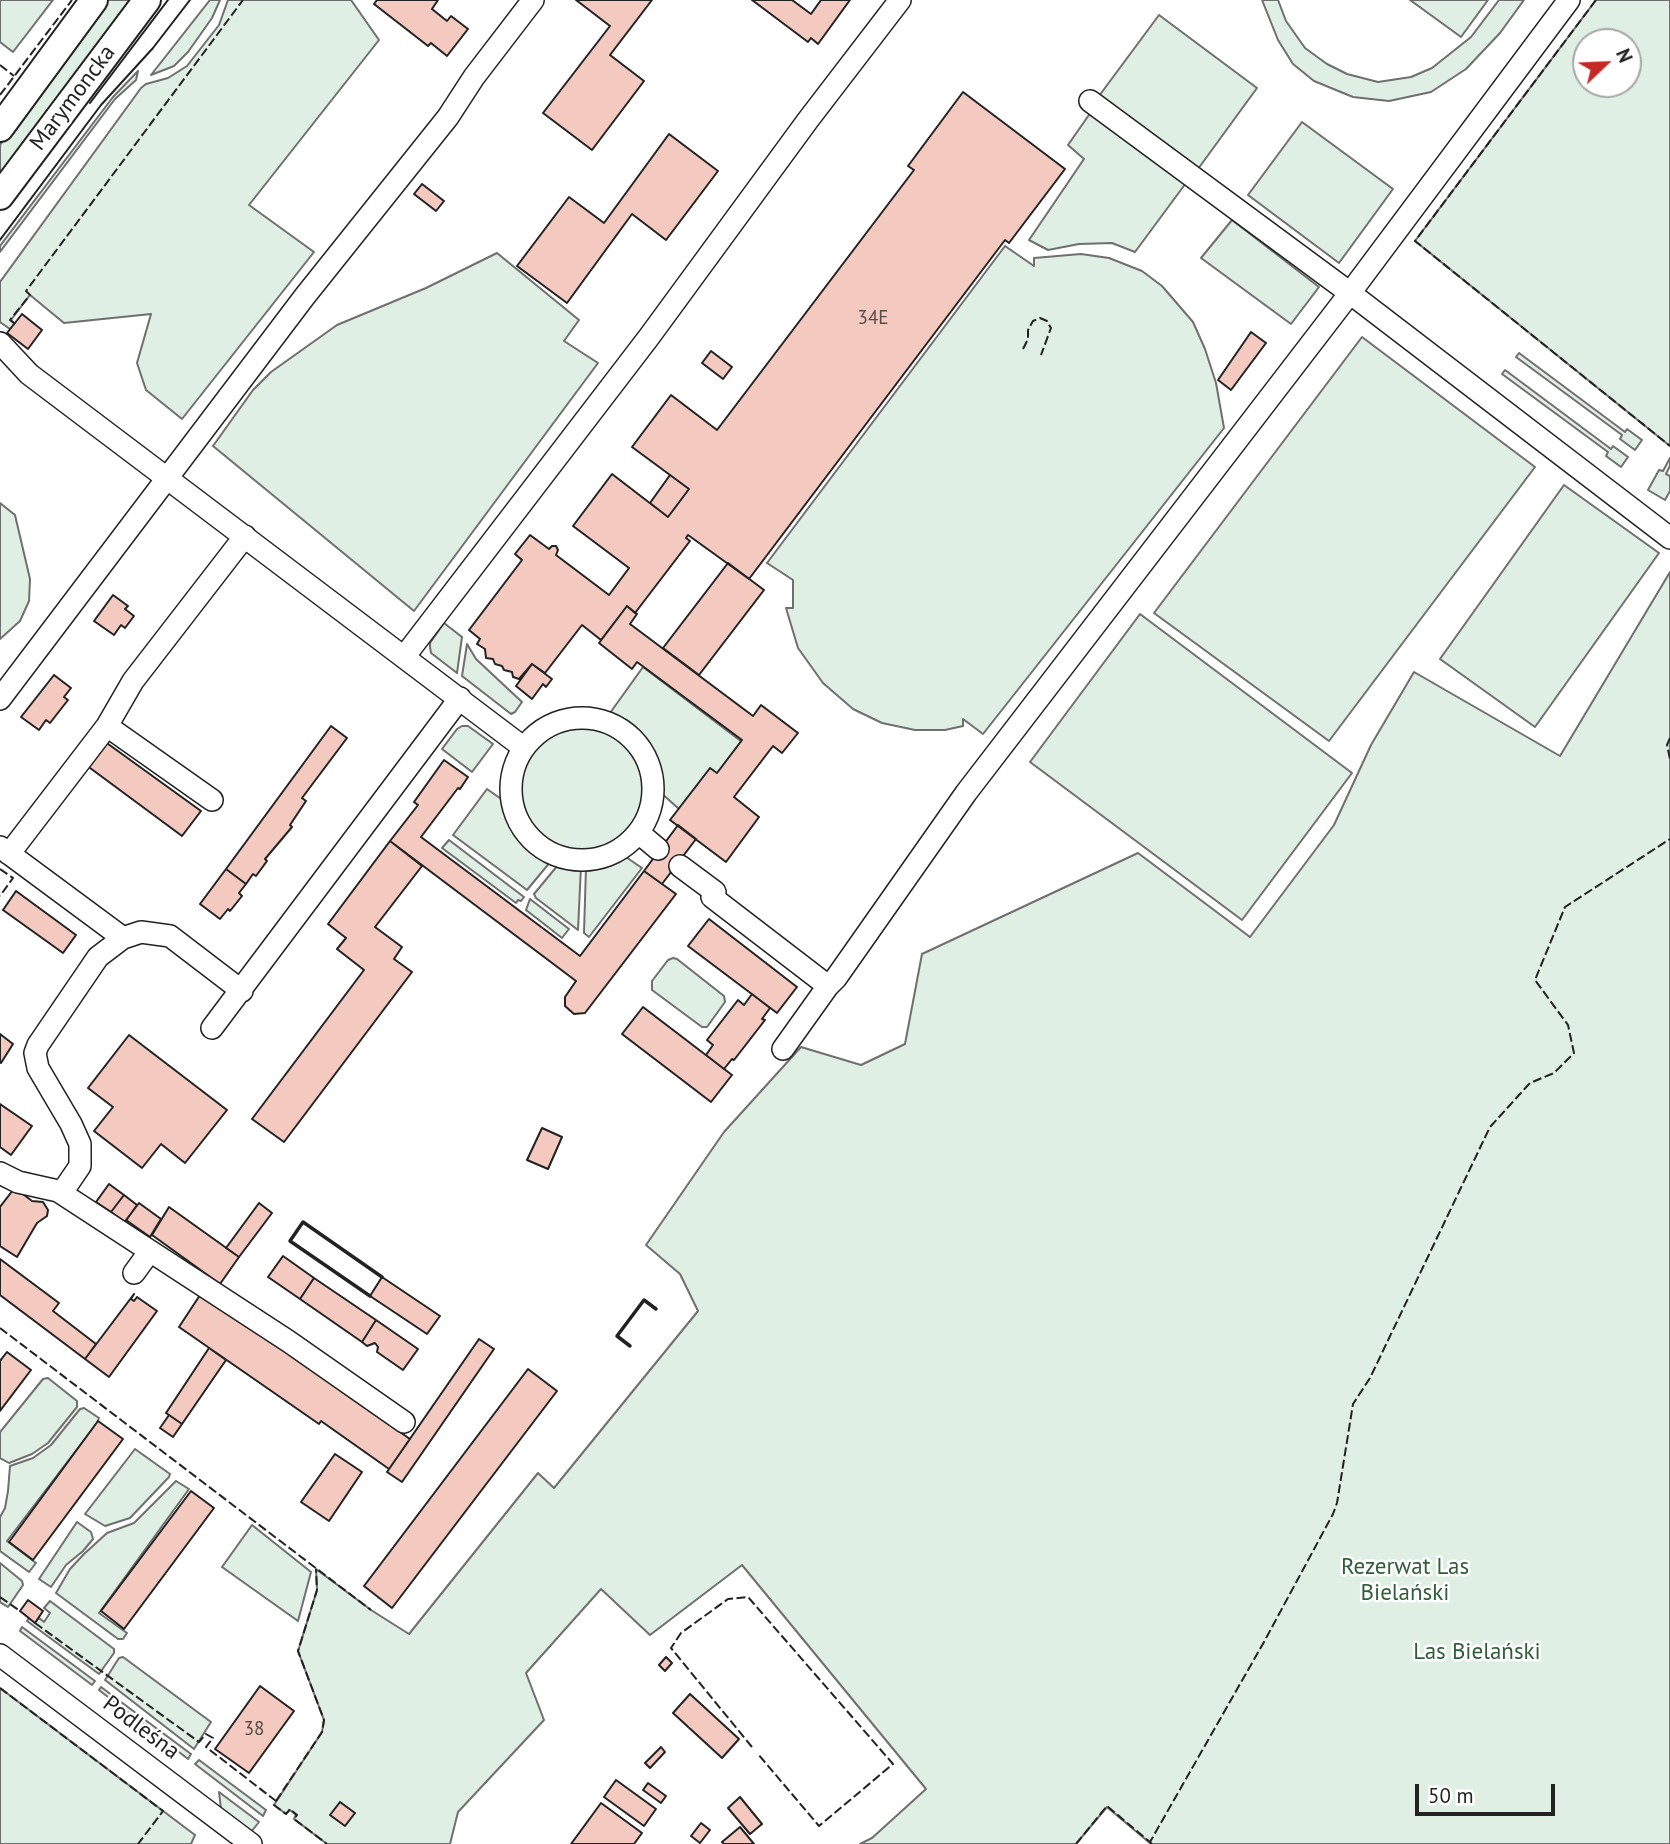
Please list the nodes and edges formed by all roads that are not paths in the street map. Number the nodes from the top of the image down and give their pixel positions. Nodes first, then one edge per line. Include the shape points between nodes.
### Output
1 (94, 0) edge
2 (147, 0) edge
3 (533, 0) edge
4 (900, 0) edge
5 (1569, 0) edge
6 (1090, 101) dead end
7 (0, 128) edge
8 (0, 196) edge
9 (1350, 293) junction
10 (0, 343) edge
11 (163, 484) junction
12 (245, 536) junction
13 (1670, 538) edge
14 (404, 657) junction
15 (460, 698) junction
16 (0, 699) edge
17 (107, 726) junction
18 (524, 748) junction
19 (212, 800) dead end
20 (639, 832) junction
21 (658, 849) dead end
22 (5, 851) edge
23 (680, 866) dead end
24 (123, 938) junction
25 (828, 985) junction
26 (242, 991) junction
27 (212, 1028) dead end
28 (783, 1049) dead end
29 (0, 1173) edge
30 (58, 1191) junction
31 (150, 1251) junction
32 (134, 1273) dead end
33 (404, 1422) dead end
34 (0, 1655) edge
35 (251, 1844) edge

1 - 7 main road, Marymoncka
2 - 8 main road, Marymoncka
3 - 11 street
4 - 14 street
5 - 9 street
6 - 9 street
9 - 13 street
9 - 25 street via 975,781
10 - 11 street via 29,374
11 - 12 street
11 - 16 street
12 - 14 street
12 - 17 street via 133,681
14 - 15 street
15 - 18 street
15 - 26 street
17 - 19 street
17 - 22 street
18 - 20 street via 510,789 513,810 538,846 558,857 601,859
18 - 20 street via 542,730 565,719 591,718 615,725 635,741 648,762 654,788 650,813
20 - 21 street
22 - 24 street
23 - 25 street via 715,892 712,897
24 - 26 street via 141,932 170,936
24 - 30 street via 98,957 35,1053 38,1068 80,1144 80,1166
25 - 28 street
26 - 27 street
29 - 30 street
30 - 31 street
31 - 32 street
31 - 33 street
34 - 35 street, Podleśna

